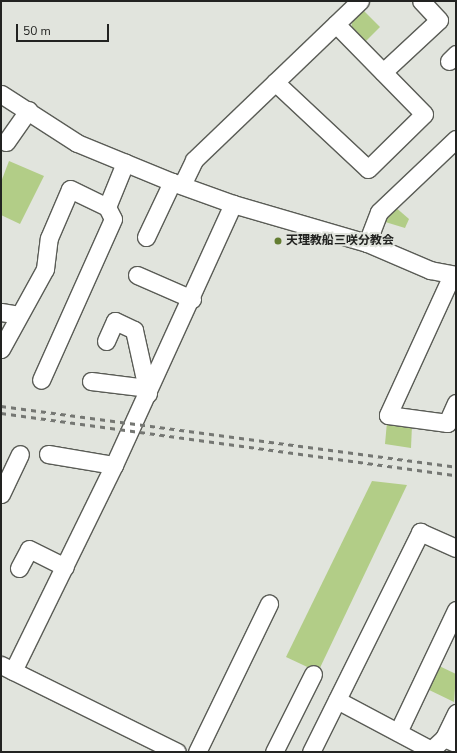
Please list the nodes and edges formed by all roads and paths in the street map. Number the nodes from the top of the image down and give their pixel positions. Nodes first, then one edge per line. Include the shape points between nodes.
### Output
1 (360, 1) edge
2 (421, 1) edge
3 (336, 24) junction
4 (383, 72) junction
5 (275, 82) junction
6 (1, 94) edge
7 (28, 110) junction
8 (456, 139) edge
9 (6, 142) dead end
10 (125, 163) junction
11 (177, 184) junction
12 (233, 204) junction
13 (107, 207) junction
14 (146, 237) dead end
15 (367, 243) junction
16 (137, 275) dead end
17 (454, 275) edge
18 (192, 299) junction
19 (1, 312) edge
20 (19, 315) junction
21 (106, 341) dead end
22 (1, 349) edge
23 (41, 380) dead end
24 (91, 381) dead end
25 (147, 390) junction
26 (456, 403) edge
27 (20, 454) dead end
28 (48, 454) dead end
29 (114, 466) junction
30 (1, 494) edge
31 (456, 548) edge
32 (65, 567) junction
33 (19, 568) dead end
34 (269, 604) dead end
35 (456, 610) edge
36 (7, 668) edge
37 (313, 674) dead end
38 (337, 700) junction
39 (456, 713) edge
40 (398, 732) junction
41 (450, 740) edge
42 (430, 751) edge
43 (177, 752) edge
44 (197, 752) edge
45 (274, 752) edge
46 (311, 752) edge

1 - 3 street
2 - 4 street via 439,20
3 - 4 street
3 - 5 street
4 - 5 street via 424,114 368,169
5 - 11 street via 194,160
6 - 7 street
7 - 9 street
7 - 10 street via 77,143
8 - 15 street via 379,212
10 - 11 street
10 - 13 street
11 - 12 street
11 - 14 street
12 - 15 street
12 - 18 street
13 - 20 street via 70,189 49,238 45,269
13 - 23 street via 113,219
15 - 17 street via 419,266
16 - 18 street
17 - 26 street via 388,415 447,423
18 - 25 street
19 - 20 street
20 - 22 street
21 - 25 street via 115,321 134,330
24 - 25 street
25 - 29 street
27 - 30 street
28 - 29 street
29 - 32 street
31 - 38 street via 420,532
32 - 33 street via 29,549
32 - 36 street
34 - 44 street
35 - 40 street
36 - 43 street
37 - 45 street
38 - 40 street
38 - 46 street
39 - 41 street
40 - 42 street
41 - 42 street

